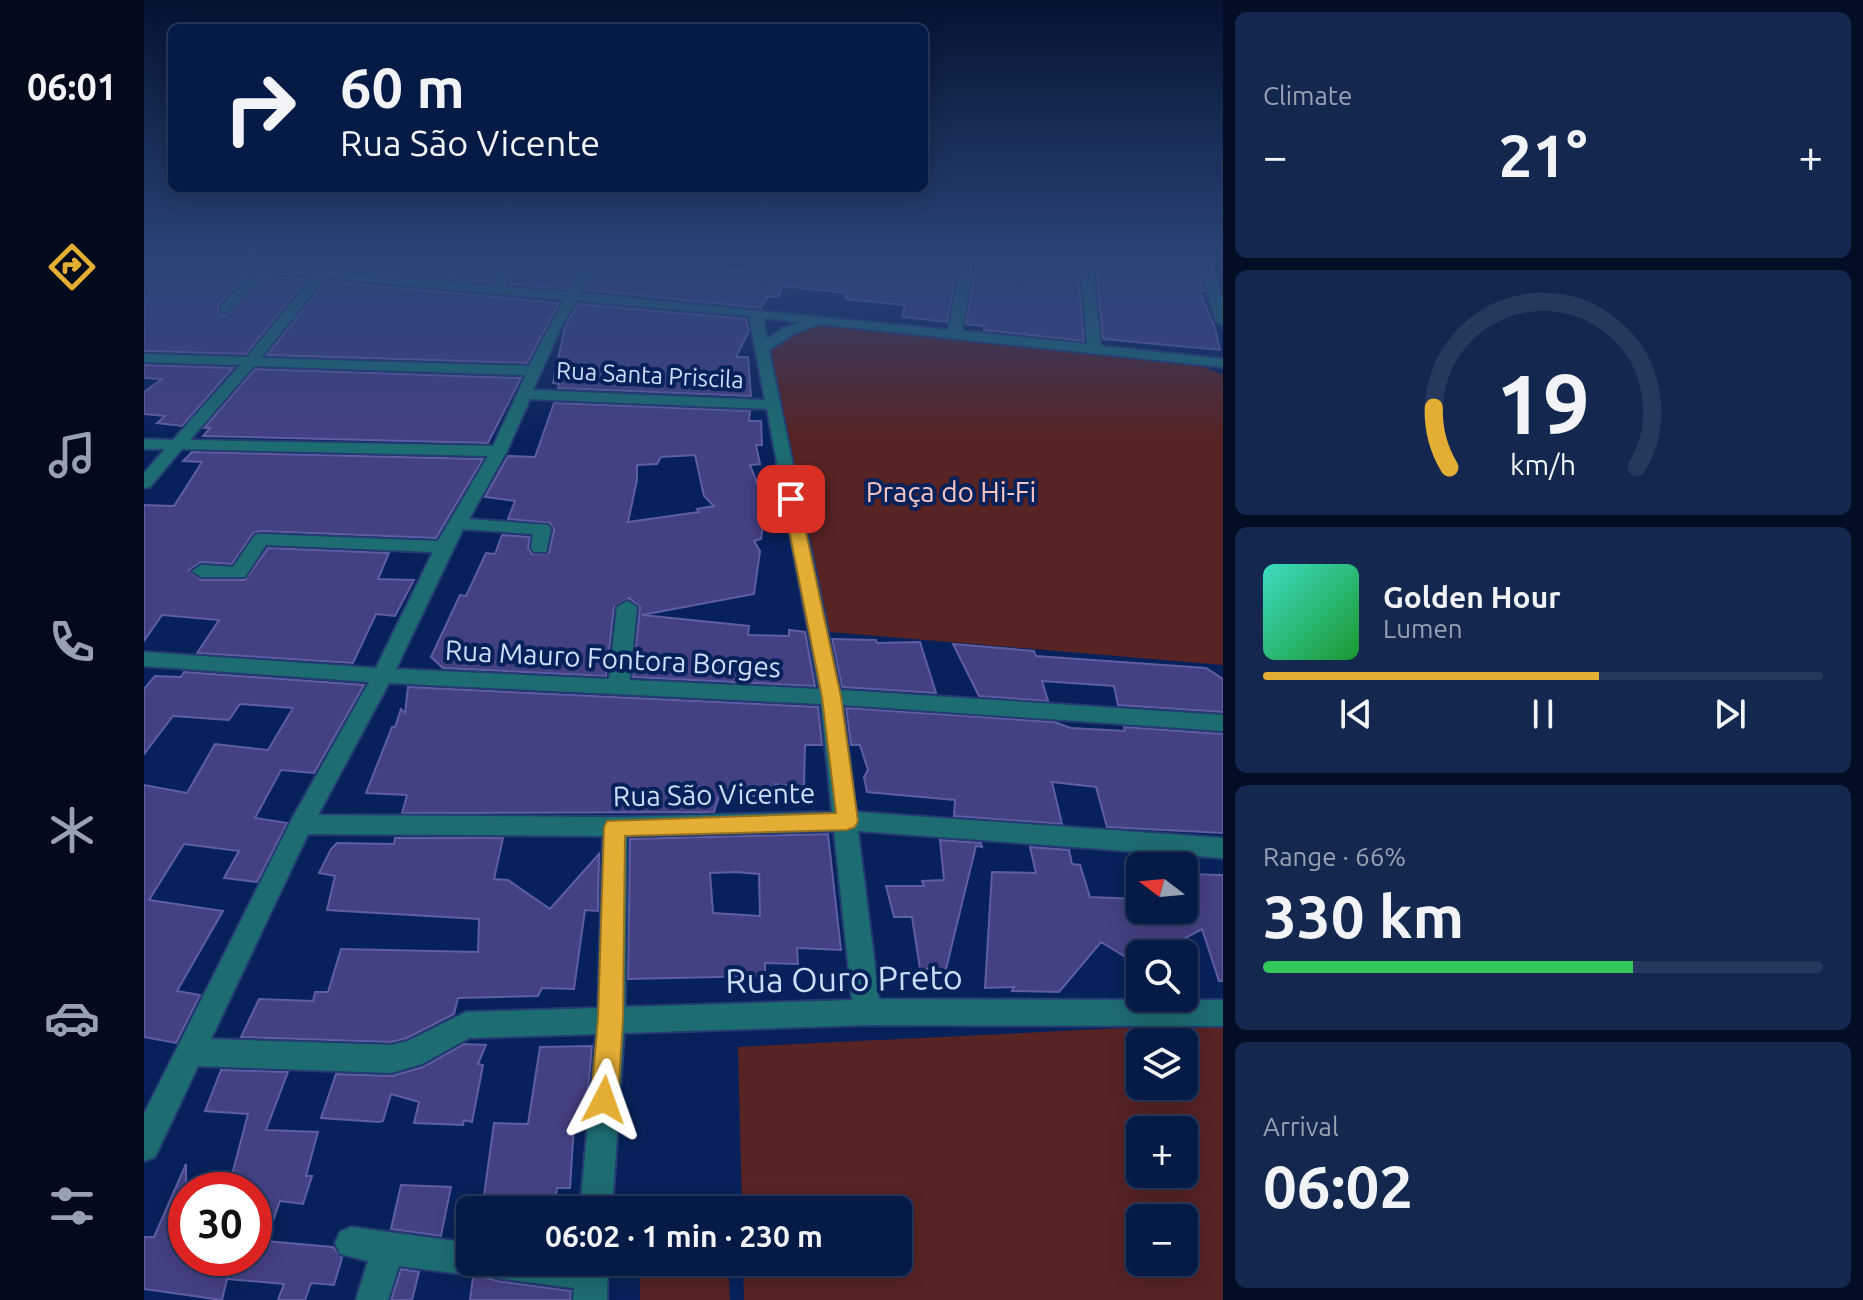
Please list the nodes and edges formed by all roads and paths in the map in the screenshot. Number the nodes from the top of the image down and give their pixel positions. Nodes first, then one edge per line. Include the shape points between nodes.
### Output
1 (284, 321) edge
2 (558, 321) edge
3 (756, 321) edge
4 (818, 321) edge
5 (826, 321) edge
6 (957, 321) edge
7 (1092, 321) edge
8 (954, 336) junction
9 (761, 349) junction
10 (1095, 351) junction
11 (144, 358) edge
12 (252, 360) junction
13 (1202, 362) junction
14 (1223, 363) edge
15 (537, 371) junction
16 (1223, 371) edge
17 (525, 394) junction
18 (772, 405) junction
19 (144, 444) edge
20 (177, 445) junction
21 (499, 451) junction
22 (144, 483) edge
23 (458, 523) junction
24 (444, 547) junction
25 (540, 548) dead end
26 (201, 571) dead end
27 (627, 607) dead end
28 (144, 659) edge
29 (383, 676) junction
30 (619, 685) junction
31 (831, 697) junction
32 (1223, 723) edge
33 (847, 821) junction
34 (301, 824) junction
35 (615, 827) junction
36 (1223, 848) edge
37 (867, 1012) junction
38 (1223, 1013) edge
39 (611, 1018) junction
40 (191, 1052) junction
41 (144, 1146) edge
42 (597, 1196) edge
43 (351, 1243) dead end
44 (389, 1248) junction
45 (456, 1257) edge
46 (372, 1299) edge

1 - 12 street
2 - 15 street
3 - 9 street
4 - 9 street via 788,331
5 - 8 street
6 - 8 street
7 - 10 street
8 - 10 street
9 - 18 street
10 - 13 street
11 - 12 street
12 - 15 street
12 - 20 street
13 - 14 street
13 - 16 street
15 - 17 street
17 - 18 street, Rua Santa Priscila
17 - 21 street
18 - 31 street
19 - 20 street
20 - 21 street
20 - 22 street
21 - 23 street
23 - 24 street
23 - 25 street via 542,529
24 - 26 street via 261,539 238,573
24 - 29 street
27 - 30 street
28 - 29 street, Rua Mauro Fontora Borges
29 - 30 street, Rua Mauro Fontora Borges
29 - 34 street
30 - 31 street, Rua Mauro Fontora Borges
31 - 32 street, Rua Mauro Fontora Borges
31 - 33 street
33 - 35 street, Rua São Vicente
33 - 36 street, Rua São Vicente
33 - 37 street
34 - 35 street, Rua São Vicente
34 - 40 street
35 - 39 street
37 - 38 street, Rua Ouro Preto
37 - 39 street, Rua Ouro Preto
39 - 40 street, Rua Ouro Preto via 466,1025 412,1054 391,1059
39 - 42 street
40 - 41 street
43 - 44 street
44 - 45 street
44 - 46 street

